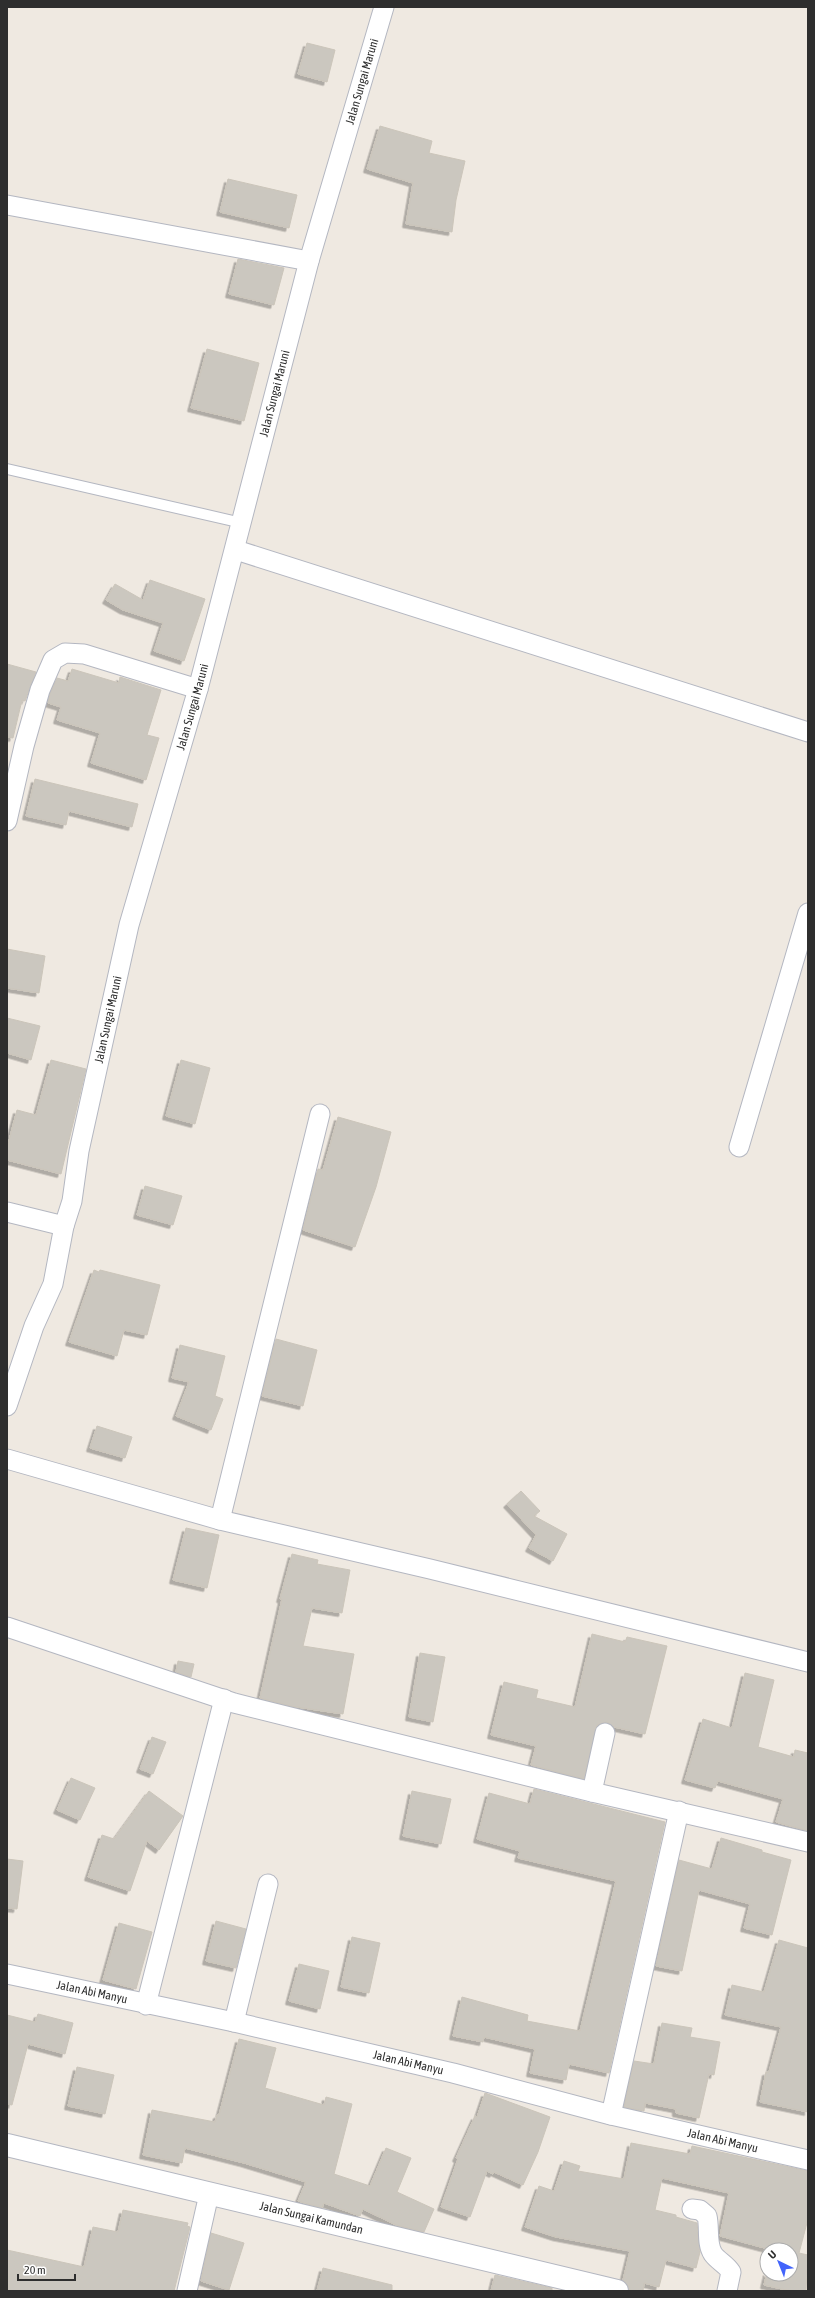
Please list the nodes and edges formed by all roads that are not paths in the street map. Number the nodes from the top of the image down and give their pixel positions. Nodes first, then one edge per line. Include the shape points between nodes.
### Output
1 (384, 7) edge
2 (7, 205) edge
3 (309, 261) junction
4 (7, 469) edge
5 (242, 523) junction
6 (236, 550) junction
7 (198, 689) junction
8 (808, 732) edge
9 (7, 822) edge
10 (808, 913) edge
11 (320, 1114) dead end
12 (739, 1147) dead end
13 (7, 1212) edge
14 (64, 1226) junction
15 (11, 1381) edge
16 (7, 1406) edge
17 (7, 1459) edge
18 (220, 1520) junction
19 (7, 1627) edge
20 (808, 1662) edge
21 (224, 1699) junction
22 (606, 1733) dead end
23 (592, 1792) junction
24 (679, 1810) junction
25 (808, 1842) edge
26 (268, 1884) dead end
27 (7, 1974) edge
28 (146, 2005) junction
29 (234, 2022) junction
30 (611, 2115) junction
31 (7, 2145) edge
32 (808, 2160) edge
33 (209, 2194) junction
34 (692, 2209) dead end
35 (187, 2291) edge
36 (617, 2291) edge
37 (727, 2291) edge

1 - 3 street, Jalan Sungai Maruni
2 - 3 street
3 - 5 street, Jalan Sungai Maruni
4 - 5 lane
5 - 6 street, Jalan Sungai Maruni
6 - 7 street, Jalan Sungai Maruni
6 - 8 street
7 - 9 street via 84,654 65,653 53,660 40,690 24,746
7 - 14 street, Jalan Sungai Maruni via 129,925 82,1136 72,1201
10 - 12 street
11 - 18 street
13 - 14 street
14 - 15 street, Jalan Sungai Maruni via 53,1284
15 - 16 street, Jalan Sungai Maruni
17 - 18 street
18 - 20 street
19 - 21 street
21 - 23 street
21 - 28 street
22 - 23 street
23 - 24 street
24 - 25 street
24 - 30 street
26 - 29 street
27 - 28 street, Jalan Abi Manyu
28 - 29 street, Jalan Abi Manyu
29 - 30 street, Jalan Abi Manyu via 453,2073
30 - 32 street, Jalan Abi Manyu
31 - 33 main road, Jalan Sungai Kamundan
33 - 35 street
33 - 36 main road, Jalan Sungai Kamundan
34 - 37 street via 700,2210 707,2216 710,2248 730,2272

